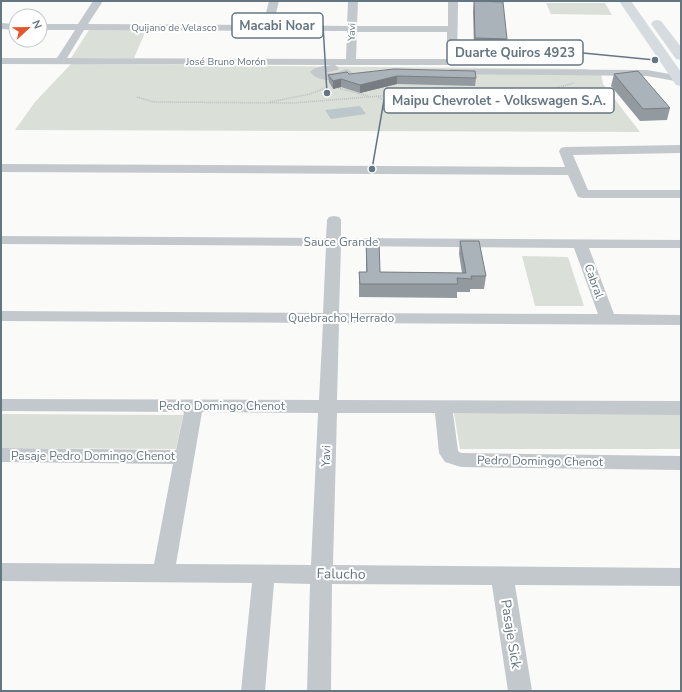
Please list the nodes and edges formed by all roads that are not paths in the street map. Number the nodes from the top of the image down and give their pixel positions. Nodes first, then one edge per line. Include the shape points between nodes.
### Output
1 (98, 1) edge
2 (274, 1) edge
3 (353, 1) edge
4 (453, 1) edge
5 (625, 1) edge
6 (651, 15) dead end
7 (48, 27) edge
8 (82, 27) junction
9 (268, 28) junction
10 (352, 28) junction
11 (452, 29) junction
12 (681, 56) edge
13 (1, 61) edge
14 (60, 61) junction
15 (349, 67) junction
16 (671, 67) junction
17 (160, 72) dead end
18 (586, 72) junction
19 (680, 81) edge
20 (681, 149) edge
21 (1, 168) edge
22 (574, 171) junction
23 (681, 194) edge
24 (334, 220) dead end
25 (1, 240) edge
26 (333, 242) junction
27 (580, 243) junction
28 (681, 244) edge
29 (1, 316) edge
30 (331, 318) junction
31 (608, 319) junction
32 (681, 320) edge
33 (1, 405) edge
34 (194, 406) junction
35 (329, 407) junction
36 (443, 407) junction
37 (681, 408) edge
38 (1, 455) edge
39 (185, 456) junction
40 (681, 463) edge
41 (163, 573) junction
42 (264, 574) junction
43 (321, 574) junction
44 (502, 576) junction
45 (3, 577) edge
46 (681, 577) edge
47 (253, 691) edge
48 (319, 691) edge
49 (520, 691) edge

1 - 8 street
2 - 9 street
3 - 10 street, Yavi
4 - 11 street
5 - 16 main road
6 - 12 main road
7 - 8 street, Quijano de Velasco
8 - 9 street, Quijano de Velasco
8 - 14 street
9 - 10 street, Quijano de Velasco
10 - 11 street, Quijano de Velasco
10 - 15 street, Yavi
11 - 15 street, José Bruno Morón via 450,62
13 - 14 street, José Bruno Morón
14 - 15 street, José Bruno Morón
15 - 17 street via 315,72
15 - 18 street
16 - 18 street via 607,68
16 - 19 main road
18 - 19 street via 651,73
20 - 22 street via 565,150
21 - 22 street
22 - 23 street via 583,194
24 - 26 street, Yavi
25 - 26 street, Sauce Grande
26 - 27 street, Sauce Grande
26 - 30 street, Yavi
27 - 28 street, Sauce Grande
27 - 31 street, Cabral
29 - 30 street, Quebracho Herrado
30 - 31 street, Quebracho Herrado
30 - 35 street, Yavi
31 - 32 street, Quebracho Herrado
33 - 34 street, Pedro Domingo Chenot
34 - 35 street, Pedro Domingo Chenot
34 - 39 street
35 - 36 street, Pedro Domingo Chenot
35 - 43 street, Yavi
36 - 37 street, Pedro Domingo Chenot
36 - 40 street, Pedro Domingo Chenot via 449,453 452,457 462,460
38 - 39 street, Pasaje Pedro Domingo Chenot
39 - 41 street
41 - 42 street, Falucho
41 - 45 street, Falucho
42 - 43 street, Falucho
42 - 47 street
43 - 44 street, Falucho
43 - 48 street, Yavi
44 - 46 street, Falucho
44 - 49 street, Pasaje Sick

